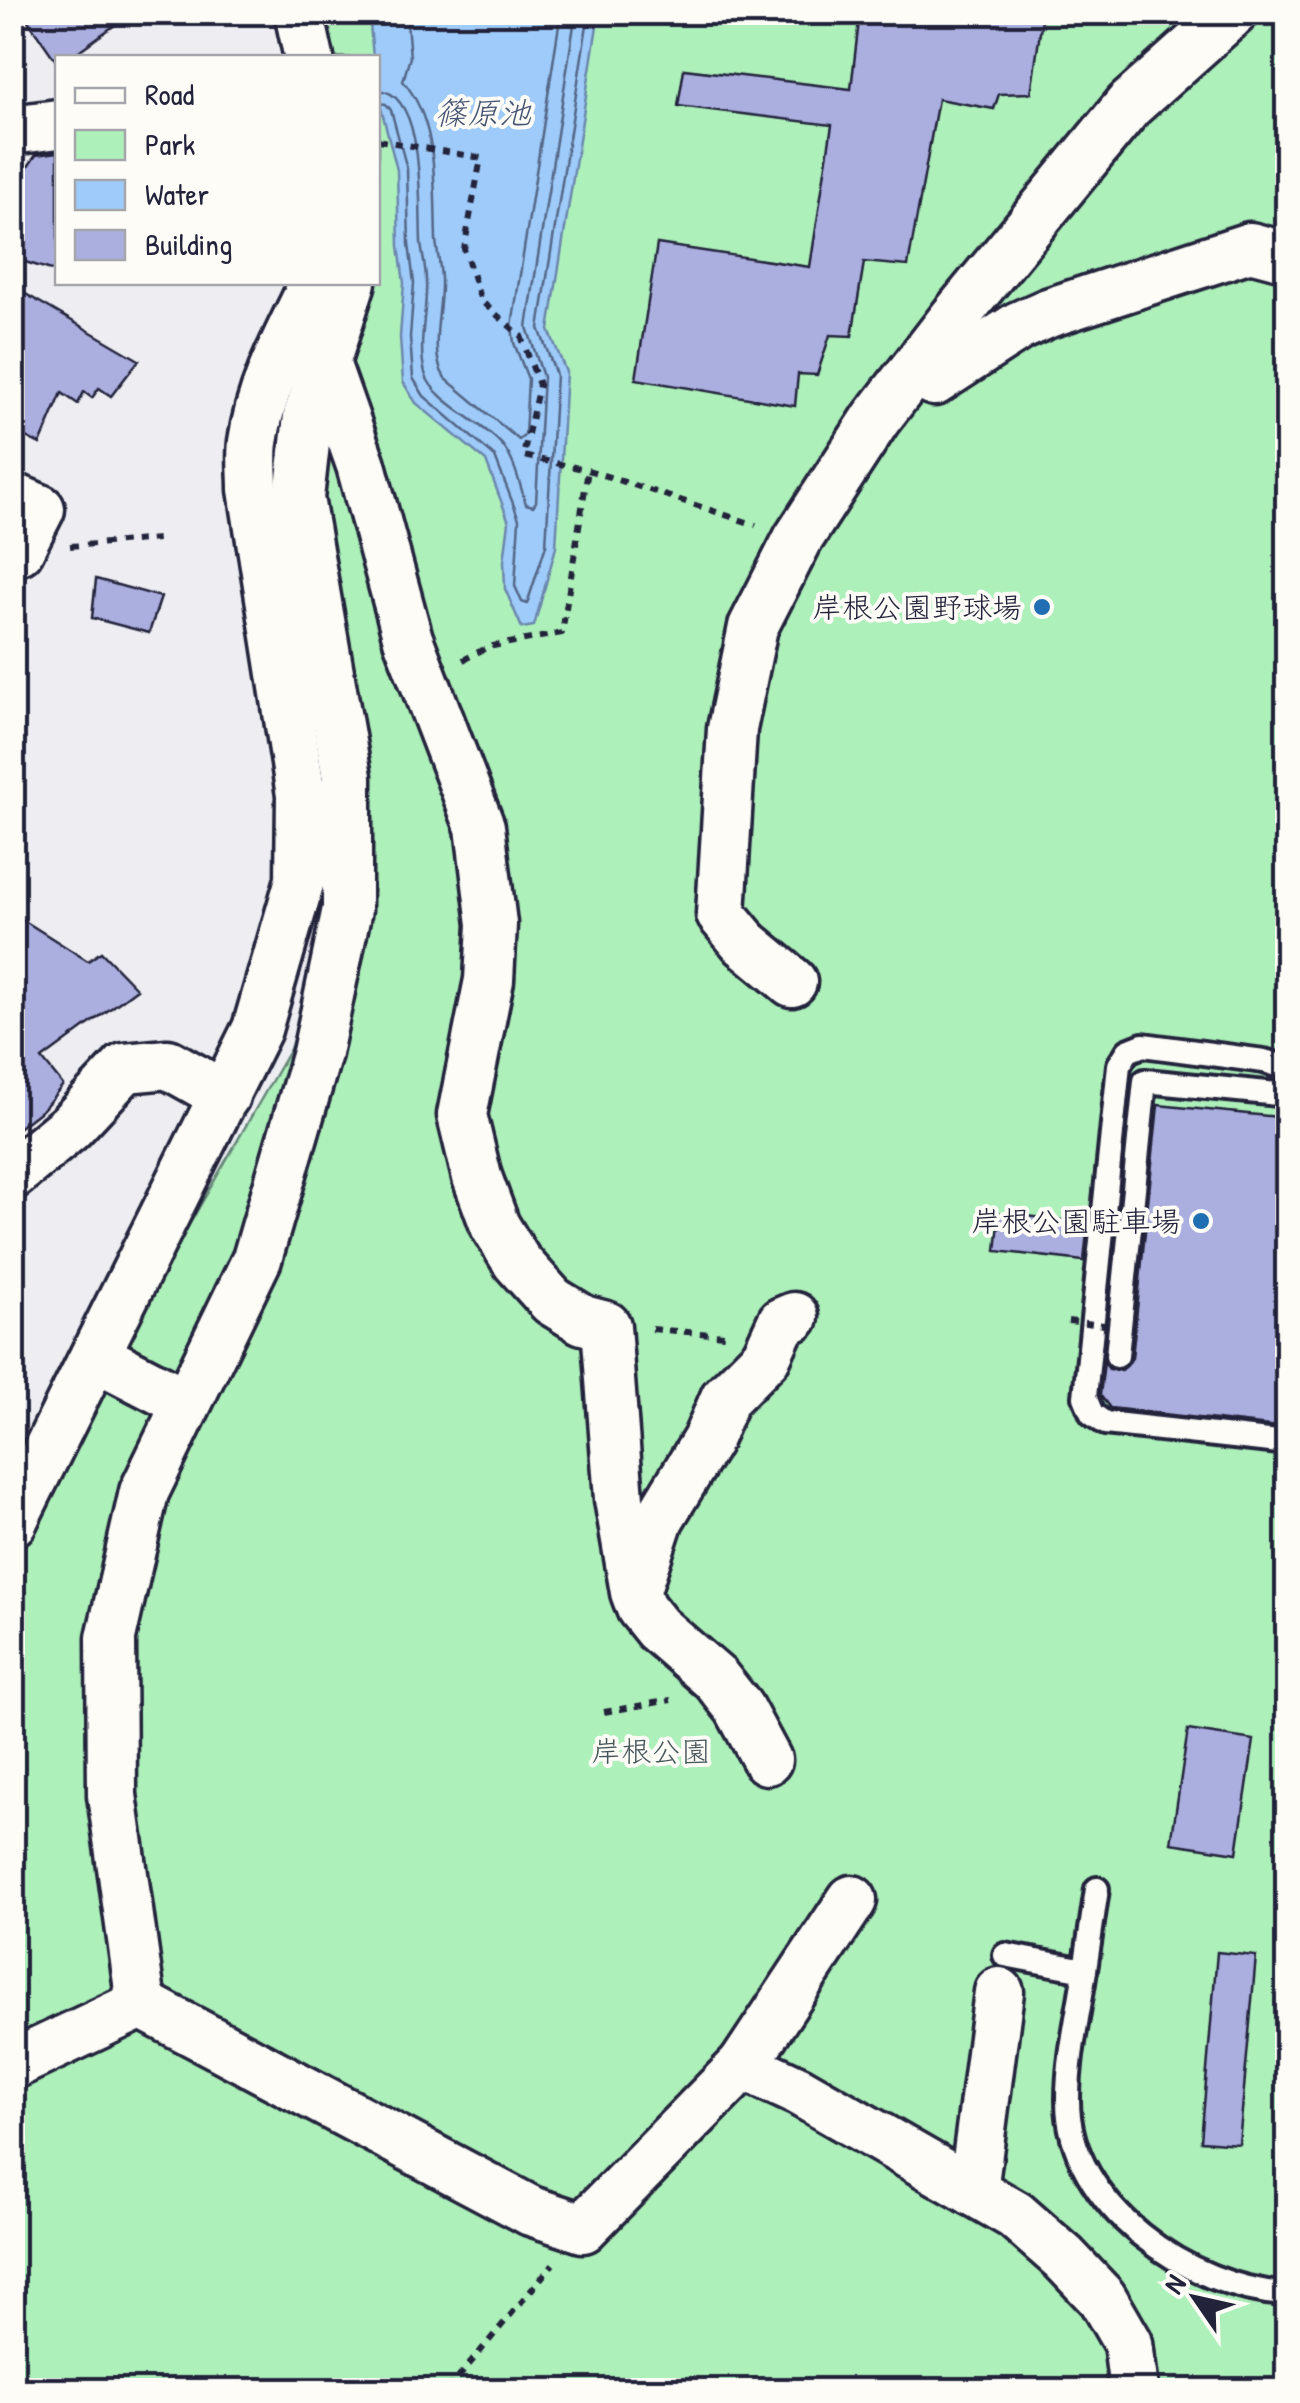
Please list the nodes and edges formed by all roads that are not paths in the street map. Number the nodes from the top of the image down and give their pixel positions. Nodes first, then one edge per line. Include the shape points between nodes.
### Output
1 (299, 12) edge
2 (329, 12) edge
3 (1233, 12) edge
4 (308, 55) edge
5 (338, 55) edge
6 (55, 124) edge
7 (12, 130) edge
8 (1288, 257) edge
9 (314, 285) edge
10 (350, 285) edge
11 (926, 355) junction
12 (326, 364) junction
13 (12, 497) edge
14 (16, 550) edge
15 (792, 982) dead end
16 (1288, 1068) edge
17 (1288, 1095) edge
18 (225, 1096) junction
19 (12, 1175) edge
20 (785, 1328) road end
21 (95, 1356) junction
22 (1118, 1356) dead end
23 (186, 1403) junction
24 (1288, 1442) edge
25 (12, 1522) edge
26 (635, 1592) junction
27 (767, 1760) dead end
28 (1097, 1889) dead end
29 (852, 1900) dead end
30 (1085, 1970) junction
31 (1002, 1973) joint
32 (141, 2004) junction
33 (743, 2064) junction
34 (12, 2065) edge
35 (973, 2191) junction
36 (1288, 2294) edge
37 (1134, 2390) edge

1 - 4 street
2 - 5 street
3 - 11 street via 1129,105
6 - 7 street
8 - 11 street via 1250,247 1048,312 934,382
9 - 18 street via 275,364 252,446 301,795 301,872 257,1029
10 - 12 street
11 - 15 street via 798,539 753,627 732,729 721,914 744,943
12 - 23 street via 308,416 299,498 347,776 347,909 318,1054 257,1259
12 - 26 street via 408,638 480,827 492,924 489,980 462,1115 476,1177 517,1262 552,1301 606,1326 618,1499
13 - 14 street via 40,509
16 - 24 lane via 1143,1045 1128,1050 1118,1065 1085,1397 1105,1424
17 - 22 lane via 1145,1081
18 - 19 street via 168,1064 125,1068
18 - 21 street
20 - 26 street via 725,1398 660,1519
21 - 23 street
21 - 25 street
23 - 32 street via 144,1492 111,1638 112,1795
26 - 27 street via 657,1628 739,1708
28 - 30 lane
29 - 33 street
30 - 31 lane
30 - 36 lane via 1068,2100 1074,2140 1096,2188 1168,2256 1215,2280
31 - 35 street
32 - 33 street via 532,2211 583,2228
32 - 34 street
33 - 35 street
35 - 37 street via 1014,2215 1102,2298 1128,2343

